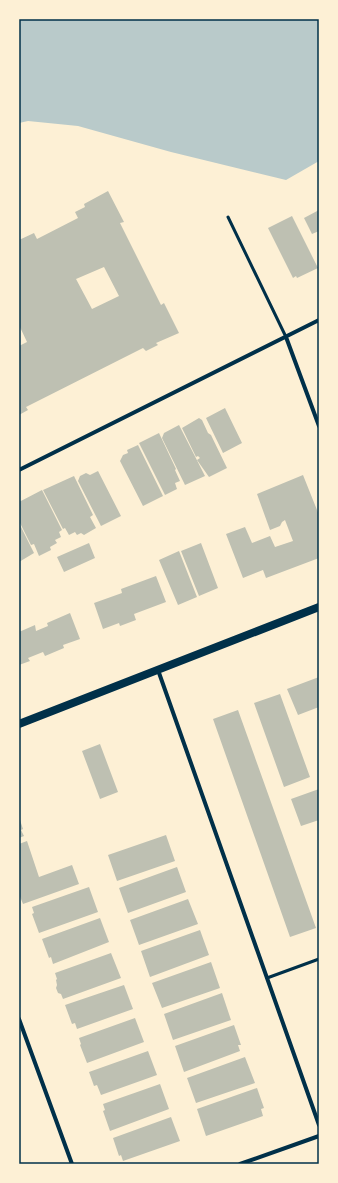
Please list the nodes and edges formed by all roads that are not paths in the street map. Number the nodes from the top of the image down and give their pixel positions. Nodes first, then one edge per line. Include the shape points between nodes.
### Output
1 (228, 217) dead end
2 (319, 320) edge
3 (286, 336) junction
4 (319, 426) edge
5 (19, 470) edge
6 (319, 607) edge
7 (158, 670) junction
8 (19, 724) edge
9 (319, 959) edge
10 (267, 978) junction
11 (19, 1019) edge
12 (319, 1125) edge
13 (319, 1136) edge
14 (72, 1164) edge
15 (240, 1164) edge

1 - 3 lane
2 - 3 street
3 - 4 street
3 - 5 street
6 - 7 main road
7 - 8 main road
7 - 10 street
9 - 10 lane
10 - 12 street
11 - 14 street
13 - 15 street

